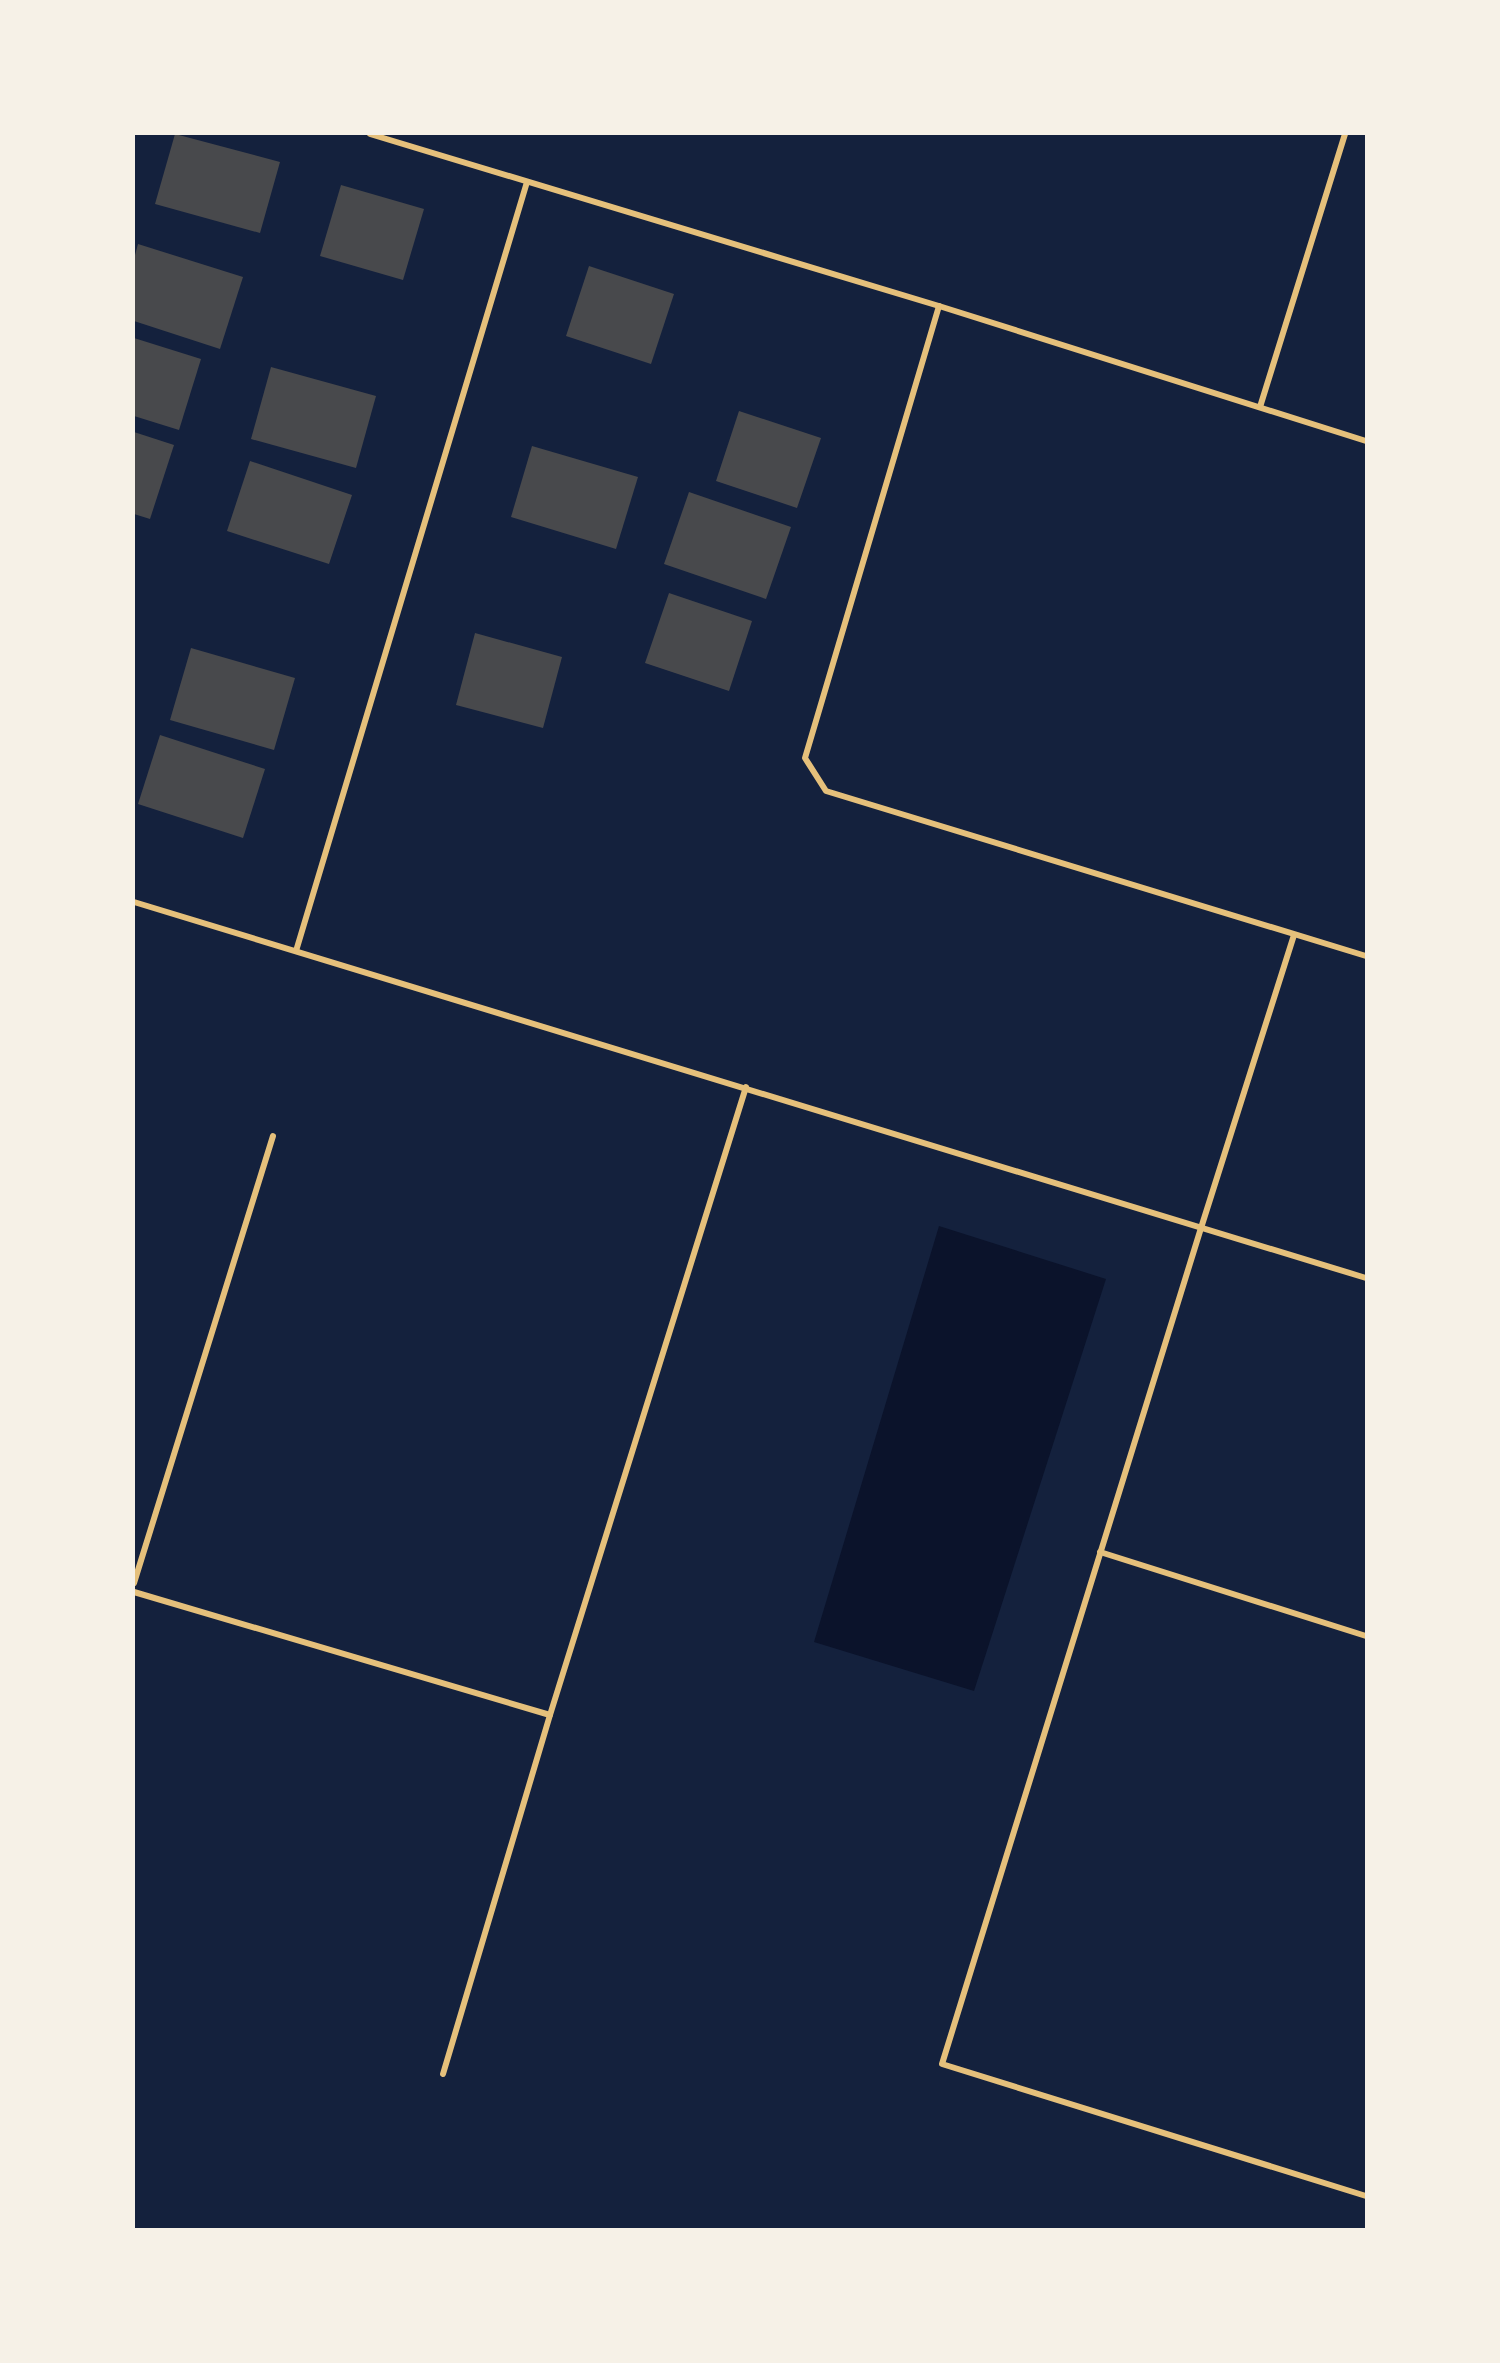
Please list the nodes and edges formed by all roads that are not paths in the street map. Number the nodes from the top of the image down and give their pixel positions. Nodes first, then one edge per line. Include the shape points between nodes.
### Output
1 (370, 134) edge
2 (1345, 134) edge
3 (527, 182) junction
4 (939, 306) junction
5 (1260, 407) junction
6 (1366, 441) edge
7 (134, 902) edge
8 (1294, 935) junction
9 (296, 951) junction
10 (1366, 956) edge
11 (746, 1088) junction
12 (273, 1136) dead end
13 (1201, 1228) junction
14 (1366, 1278) edge
15 (1100, 1552) junction
16 (134, 1583) edge
17 (134, 1592) edge
18 (1366, 1635) edge
19 (550, 1715) junction
20 (443, 2074) dead end
21 (1366, 2196) edge

1 - 3 street
2 - 5 street
3 - 4 street
3 - 9 street
4 - 5 street
4 - 8 street via 805,758 826,791
5 - 6 street
7 - 9 street
8 - 10 street
8 - 13 street
9 - 11 street
11 - 13 street
11 - 19 street
12 - 16 street
13 - 14 street
13 - 15 street
15 - 18 street
15 - 21 street via 942,2064
17 - 19 street
19 - 20 street

